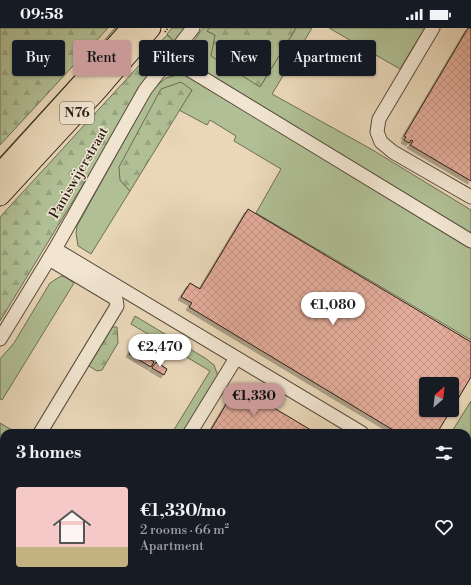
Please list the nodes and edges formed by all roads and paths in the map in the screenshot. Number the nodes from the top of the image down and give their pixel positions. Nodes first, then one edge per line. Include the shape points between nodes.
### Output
1 (131, 28) edge
2 (151, 28) edge
3 (194, 28) edge
4 (433, 28) edge
5 (184, 40) edge
6 (156, 76) edge
7 (200, 76) edge
8 (0, 173) edge
9 (0, 196) edge
10 (471, 197) edge
11 (471, 241) edge
12 (52, 254) junction
13 (0, 339) edge
14 (236, 358) junction
15 (42, 429) edge
16 (192, 429) edge
17 (355, 429) edge

1 - 8 highway, N76
2 - 9 highway, N76
3 - 5 street, Paniswijerstraat
4 - 10 street via 379,119 377,132 381,142 393,152
6 - 12 street, Paniswijerstraat via 145,90
7 - 11 street
12 - 13 street, Paniswijerstraat
12 - 14 street
12 - 15 street via 116,299 117,306
14 - 16 street
14 - 17 street

